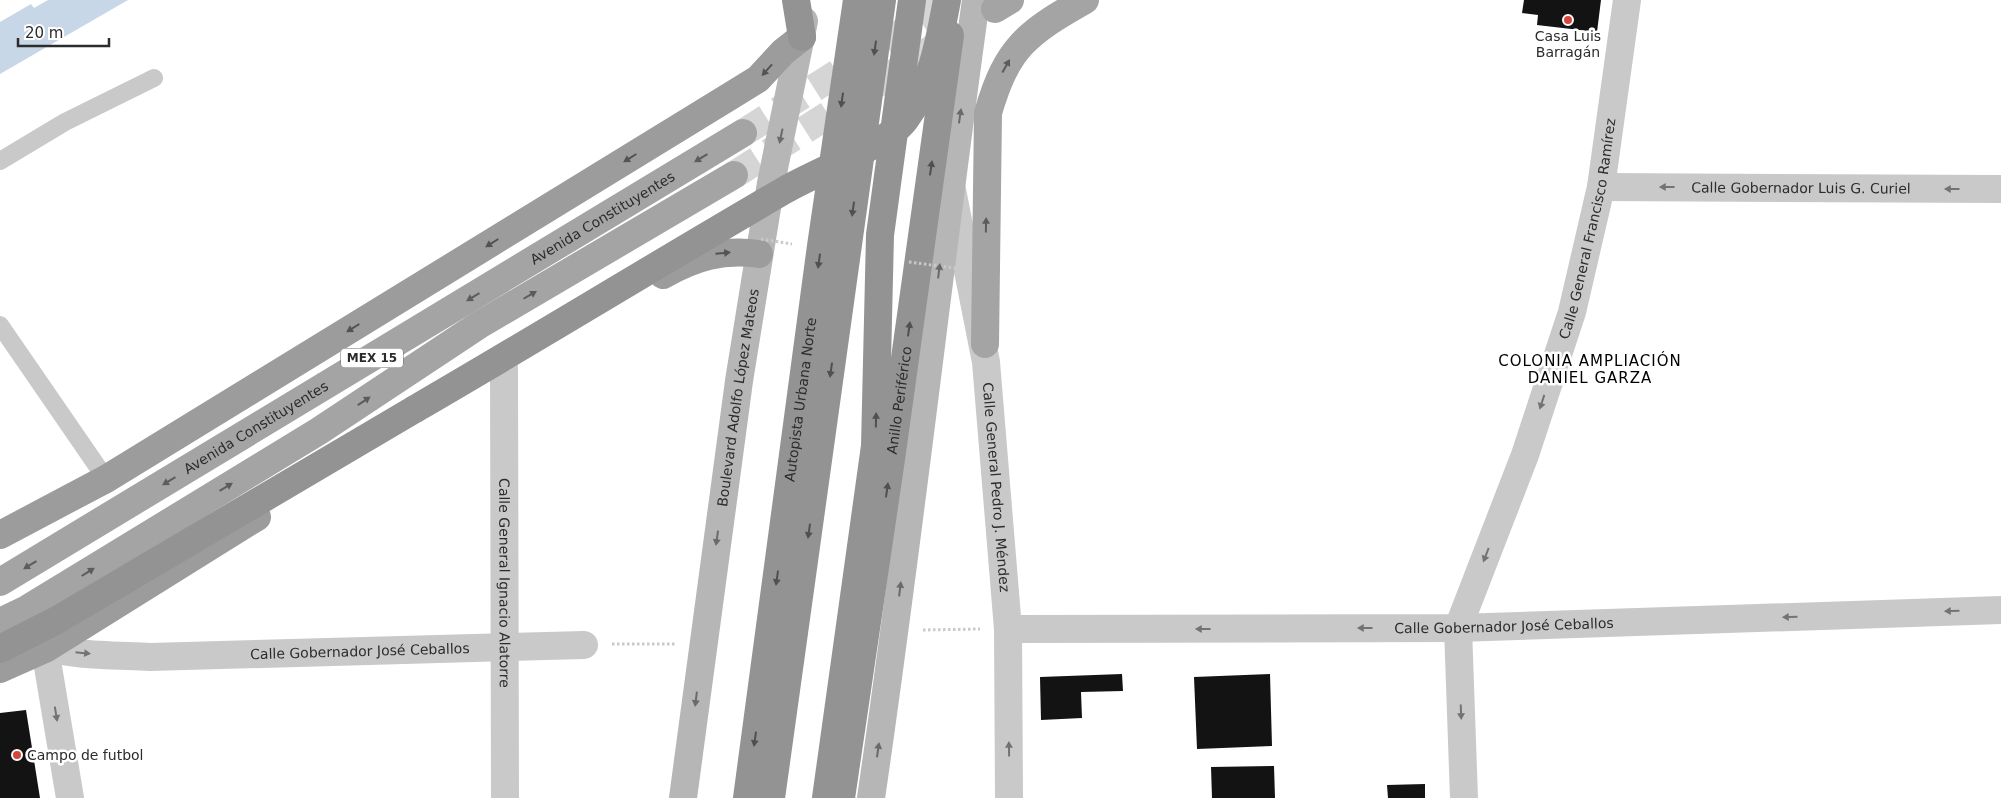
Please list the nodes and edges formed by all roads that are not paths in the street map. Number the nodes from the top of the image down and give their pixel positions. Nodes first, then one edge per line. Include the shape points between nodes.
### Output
1 (796, 0) edge
2 (807, 0) edge
3 (857, 0) edge
4 (882, 0) edge
5 (912, 0) edge
6 (947, 0) edge
7 (955, 0) edge
8 (1085, 0) edge
9 (1627, 0) edge
10 (994, 3) edge
11 (802, 37) junction
12 (154, 78) dead end
13 (743, 132) tunnel mouth
14 (0, 161) edge
15 (734, 175) tunnel mouth
16 (951, 181) junction
17 (1601, 187) junction
18 (2001, 189) edge
19 (759, 254) junction
20 (0, 325) edge
21 (985, 344) junction
22 (504, 368) junction
23 (106, 479) junction
24 (0, 535) edge
25 (0, 582) edge
26 (2001, 610) edge
27 (1458, 628) junction
28 (1008, 629) junction
29 (6, 637) edge
30 (584, 645) road end
31 (504, 647) junction
32 (45, 649) junction
33 (0, 669) edge
34 (70, 798) edge
35 (505, 798) edge
36 (683, 798) edge
37 (748, 798) edge
38 (771, 798) edge
39 (826, 798) edge
40 (841, 798) edge
41 (871, 798) edge
42 (1009, 798) edge
43 (1464, 798) edge

1 - 11 highway
2 - 11 main road, Boulevard Adolfo López Mateos
3 -> 37 highway, Autopista Urbana Norte, bridge via 819,256
4 -> 38 highway
39 -> 5 highway, bridge via 875,446 880,235
6 - 29 highway, bridge via 935,60 922,95 904,122 874,144 787,189 57,620
40 -> 7 highway, Anillo Periférico
21 -> 8 main road via 988,113 996,86 1016,49 1042,25
9 - 17 street, Calle General Francisco Ramírez
16 -> 10 main road
11 -> 19 main road, Boulevard Adolfo López Mateos
11 -> 23 highway via 782,52 758,79
12 - 14 lane via 64,122
13 -> 25 main road, Avenida Constituyentes / MEX 15
29 -> 15 main road, Avenida Constituyentes / MEX 15 via 27,609 319,431 479,325
16 - 21 street, Calle General Pedro J. Méndez
41 -> 16 main road
18 -> 17 street, Calle Gobernador Luis G. Curiel
17 -> 27 street, Calle General Francisco Ramírez via 1572,312 1525,455
22 -> 19 highway via 688,261 721,252
19 -> 36 main road, Boulevard Adolfo López Mateos
20 - 23 lane
21 - 28 street, Calle General Pedro J. Méndez
22 - 31 street, Calle General Ignacio Alatorre
22 - 32 highway via 321,477
23 - 24 highway
26 -> 27 street, Calle Gobernador José Ceballos
27 -> 28 street, Calle Gobernador José Ceballos
27 -> 43 street, Calle General Francisco Ramírez
42 -> 28 street, Calle General Pedro J. Méndez
29 - 32 street, Calle Gobernador José Ceballos
30 - 31 street, Calle Gobernador José Ceballos
32 -> 31 street, Calle Gobernador José Ceballos via 150,657
31 - 35 street, Calle General Ignacio Alatorre
32 - 33 highway
32 -> 34 street

